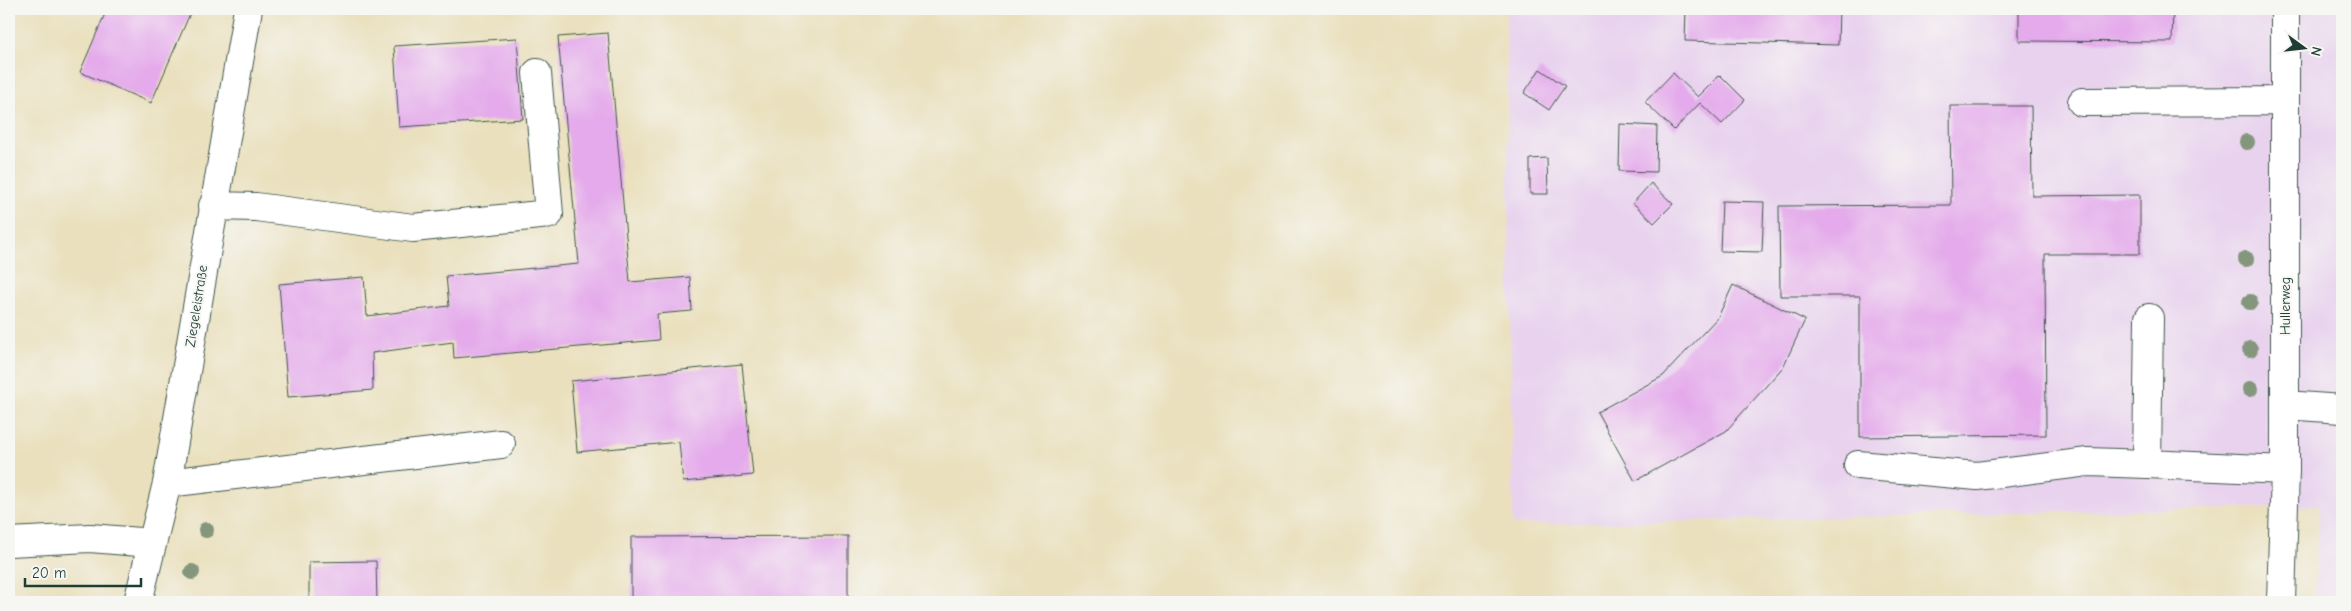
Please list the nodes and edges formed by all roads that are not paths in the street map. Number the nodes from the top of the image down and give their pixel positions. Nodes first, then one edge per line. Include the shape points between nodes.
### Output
1 (248, 9) edge
2 (2285, 9) edge
3 (537, 73) dead end
4 (2285, 101) junction
5 (2082, 102) dead end
6 (213, 206) junction
7 (2148, 318) dead end
8 (2285, 404) junction
9 (2342, 409) edge
10 (501, 444) dead end
11 (2147, 464) junction
12 (1858, 465) dead end
13 (2285, 470) junction
14 (167, 483) junction
15 (9, 542) edge
16 (152, 543) junction
17 (138, 602) edge
18 (2281, 602) edge

1 - 6 street, Ziegeleistraße
2 - 4 street, Hullerweg
3 - 6 street via 549,214 413,228 256,207
4 - 5 street
4 - 8 street, Hullerweg
6 - 14 street, Ziegeleistraße
7 - 11 street
8 - 9 street
8 - 13 street, Hullerweg
10 - 14 street
11 - 12 street via 2088,462 1977,476
11 - 13 street
13 - 18 street, Hullerweg
14 - 16 street, Ziegeleistraße
15 - 16 street via 90,538
16 - 17 street, Ziegeleistraße

